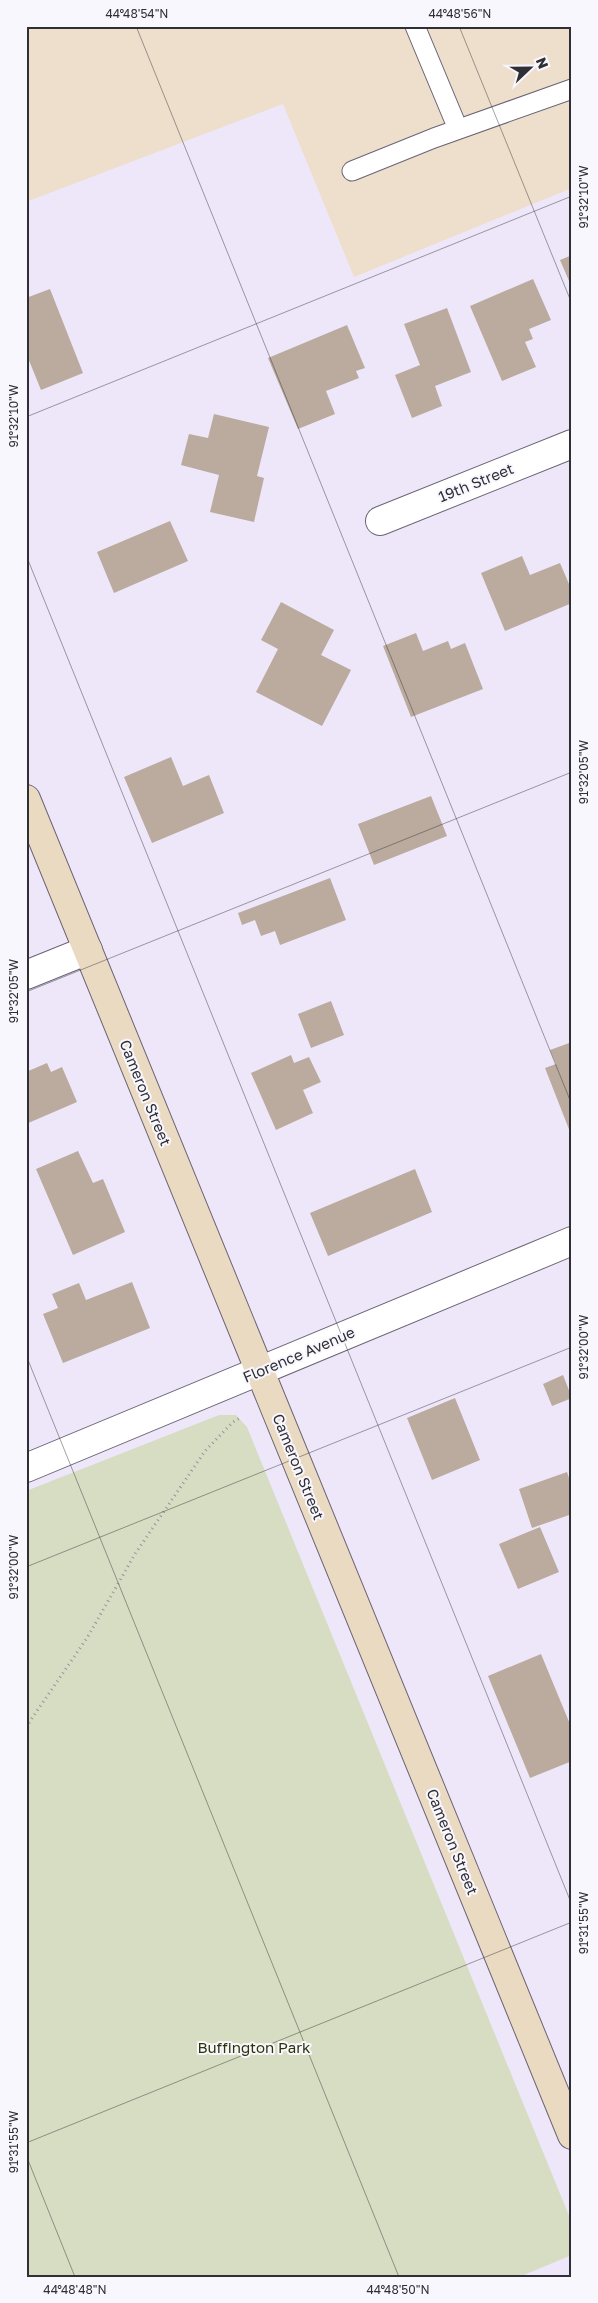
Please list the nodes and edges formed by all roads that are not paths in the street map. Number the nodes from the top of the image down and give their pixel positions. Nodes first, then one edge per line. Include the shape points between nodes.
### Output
1 (415, 26) edge
2 (572, 89) edge
3 (458, 129) junction
4 (352, 171) dead end
5 (572, 444) edge
6 (380, 521) dead end
7 (26, 799) edge
8 (88, 950) junction
9 (26, 975) edge
10 (572, 1241) edge
11 (259, 1372) junction
12 (26, 1468) edge
13 (572, 2135) edge

1 - 3 lane
2 - 3 lane
3 - 4 lane
5 - 6 street, 19th Street
7 - 8 main road, Cameron Street
8 - 9 street
8 - 11 main road, Cameron Street
10 - 11 street, Florence Avenue
11 - 12 street, Florence Avenue
11 - 13 main road, Cameron Street

